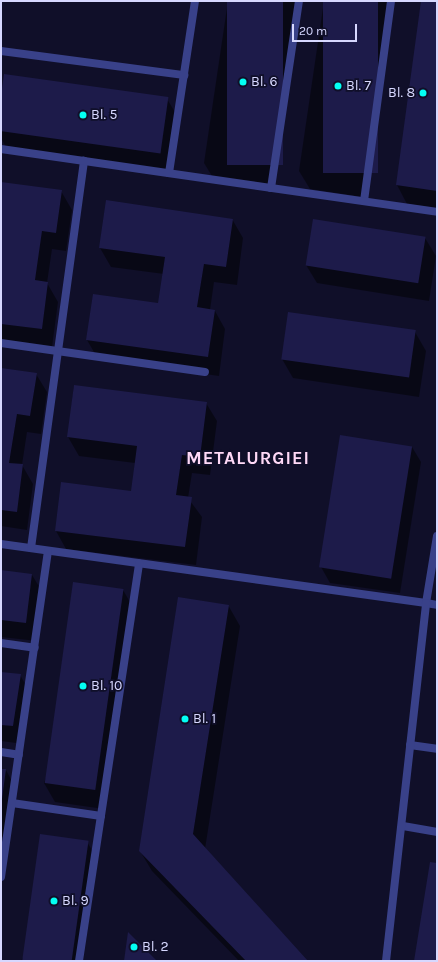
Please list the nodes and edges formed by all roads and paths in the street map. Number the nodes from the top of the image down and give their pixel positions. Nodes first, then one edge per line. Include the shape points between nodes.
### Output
1 (195, 1) edge
2 (299, 1) edge
3 (391, 1) edge
4 (1, 51) edge
5 (184, 75) junction
6 (1, 149) edge
7 (84, 161) junction
8 (169, 173) junction
9 (271, 188) junction
10 (364, 201) junction
11 (437, 212) edge
12 (1, 343) edge
13 (58, 351) junction
14 (205, 372) dead end
15 (437, 536) edge
16 (1, 544) edge
17 (31, 548) junction
18 (48, 551) junction
19 (139, 564) junction
20 (426, 603) junction
21 (437, 605) edge
22 (1, 644) edge
23 (35, 648) junction
24 (410, 745) junction
25 (437, 749) edge
26 (1, 752) edge
27 (19, 755) junction
28 (12, 803) junction
29 (101, 816) junction
30 (403, 826) junction
31 (437, 832) edge
32 (3, 848) edge
33 (1, 877) edge
34 (79, 961) edge
35 (386, 961) edge

1 - 5 street
2 - 9 street
3 - 10 street
4 - 5 street
5 - 8 street
6 - 7 street
7 - 8 street
7 - 13 street
8 - 9 street
9 - 10 street
10 - 11 street
12 - 13 street
13 - 14 street
13 - 17 street
15 - 20 street
16 - 17 street
17 - 18 street
18 - 19 street
18 - 23 street
19 - 20 street
19 - 29 street
20 - 21 street
20 - 24 street
22 - 23 street
23 - 27 street
24 - 25 street
24 - 30 street
26 - 27 street
27 - 28 street
28 - 29 street
28 - 32 street
29 - 34 street
30 - 31 street
30 - 35 street
32 - 33 street

